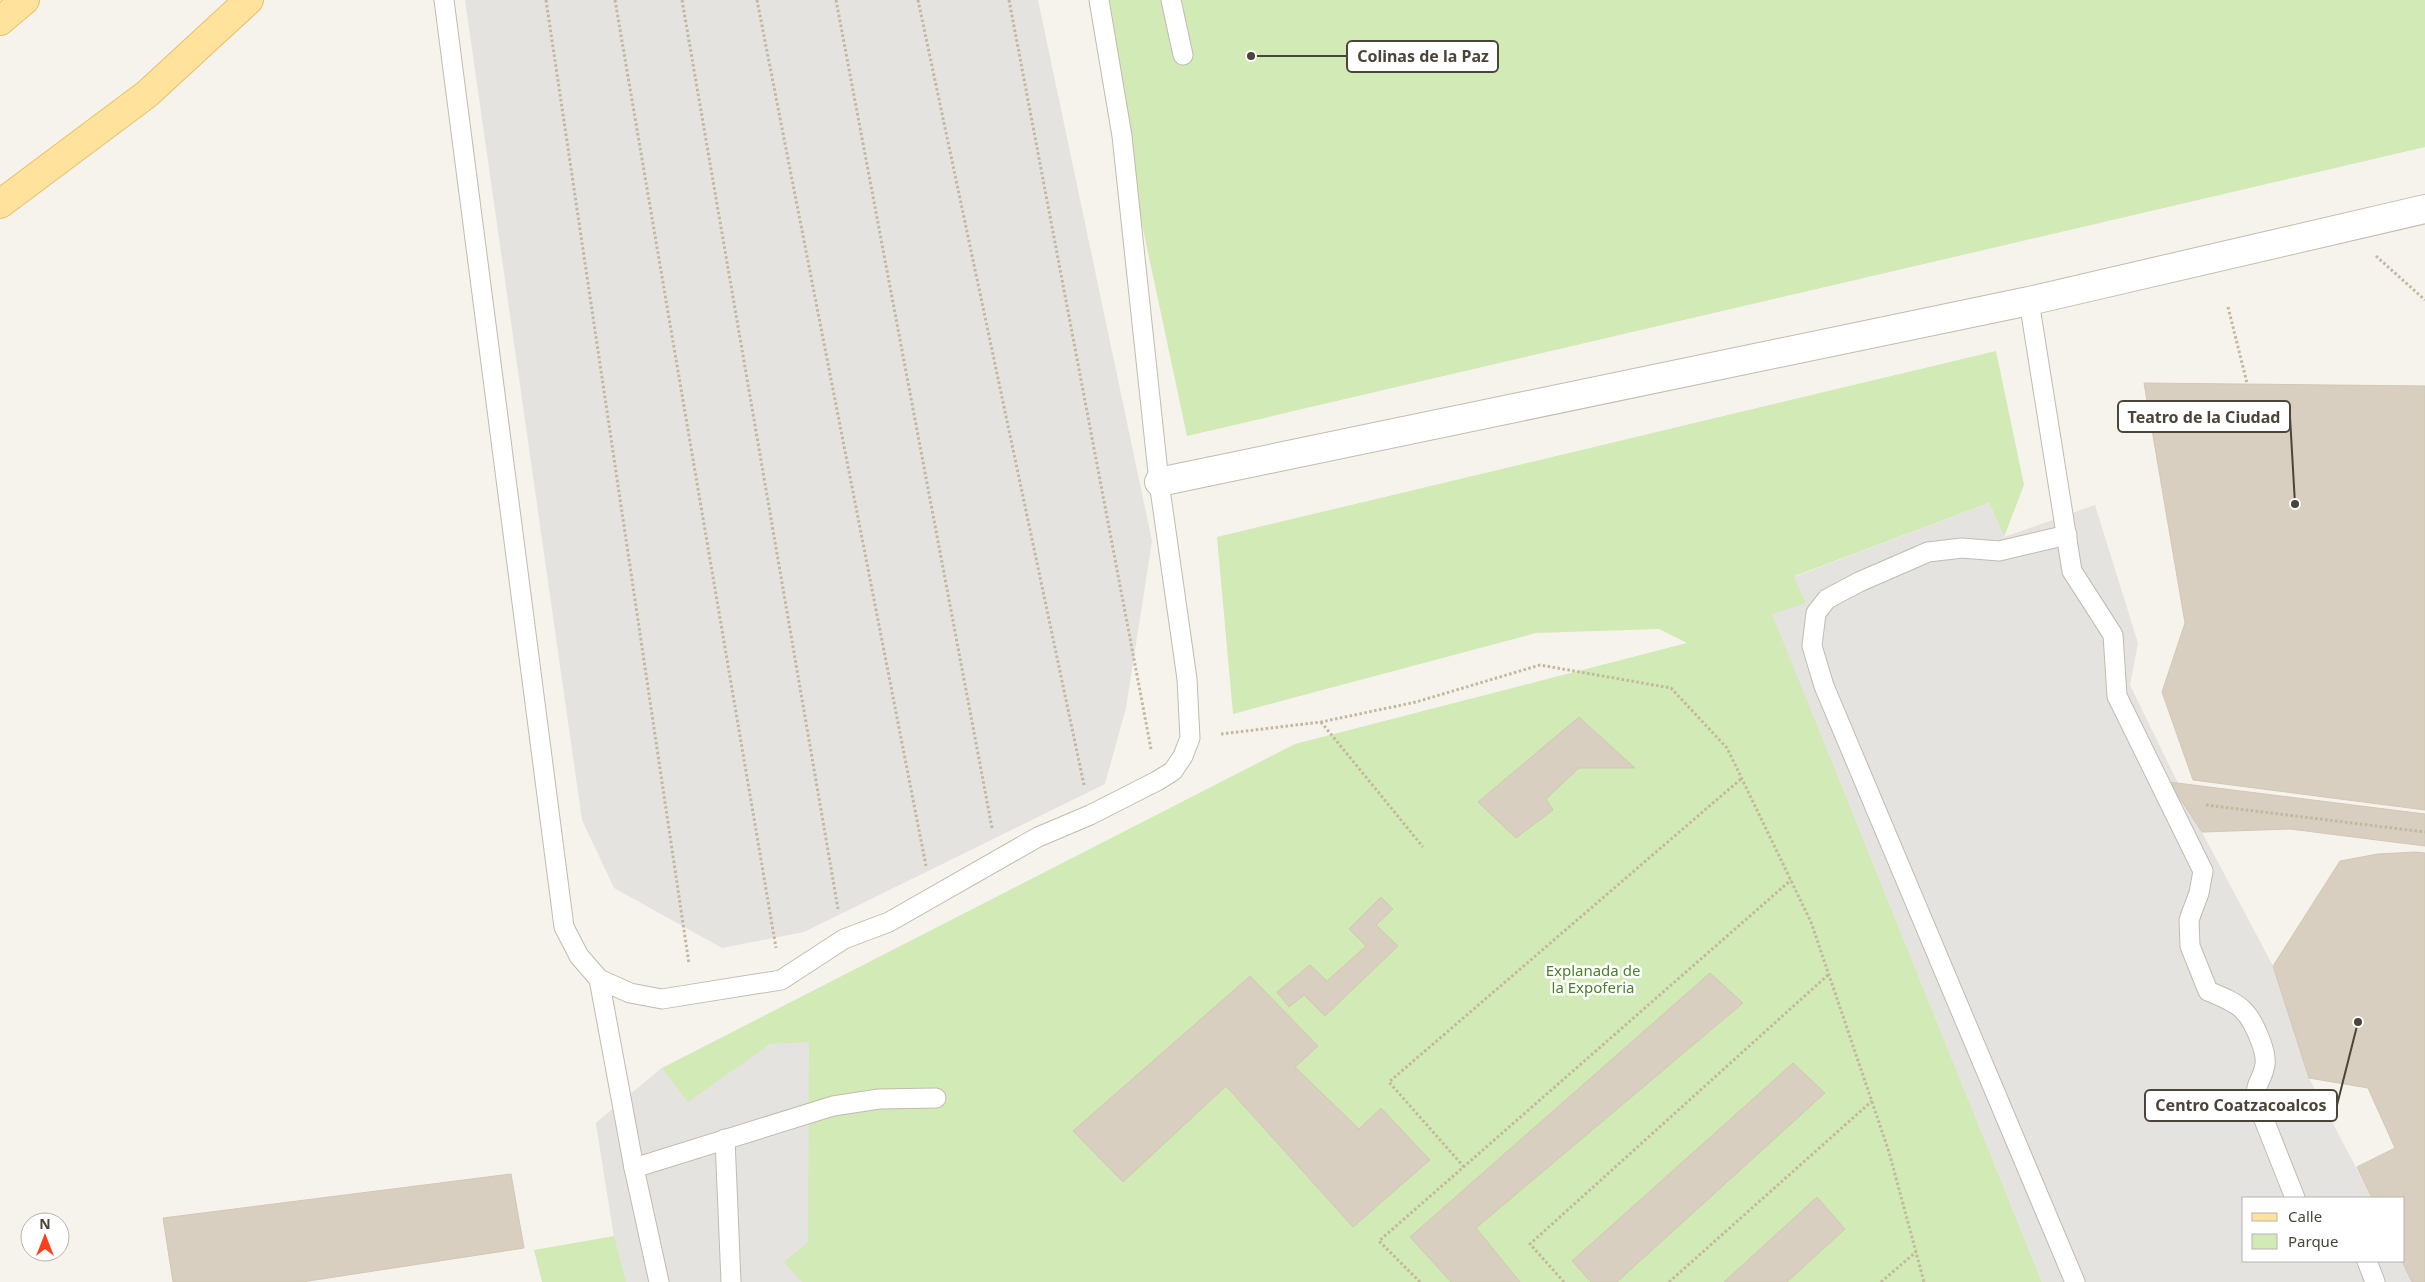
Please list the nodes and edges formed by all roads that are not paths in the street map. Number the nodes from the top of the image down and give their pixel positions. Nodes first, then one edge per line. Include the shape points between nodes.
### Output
1 (25, 0) edge
2 (249, 0) edge
3 (444, 0) edge
4 (1099, 0) edge
5 (1171, 0) edge
6 (0, 20) edge
7 (1183, 54) dead end
8 (0, 204) edge
9 (2425, 209) edge
10 (2029, 302) junction
11 (1159, 482) junction
12 (2067, 535) junction
13 (599, 979) junction
14 (936, 1098) dead end
15 (725, 1139) junction
16 (634, 1168) junction
17 (2295, 1197) edge
18 (2367, 1262) edge
19 (659, 1282) edge
20 (731, 1282) edge
21 (2075, 1282) edge
22 (2375, 1282) edge

1 - 6 main road
2 - 8 main road via 147,94
3 - 13 lane via 564,927 579,956
4 - 11 lane via 1122,136
5 - 7 lane
9 - 10 street
10 - 11 street
10 - 12 lane
11 - 13 lane via 1186,679 1190,738 1173,771 1090,815 1038,837 888,922 844,939 781,980 662,999 630,993
12 - 17 lane via 2072,571 2113,635 2117,696 2203,871 2199,894 2188,920 2190,946 2208,991 2237,1004 2252,1018 2265,1053 2265,1064 2255,1088 2257,1102
12 - 21 lane via 1999,551 1962,548 1928,552 1859,582 1828,599 1816,613 1812,646 1824,686
13 - 16 lane
14 - 15 lane via 879,1099 833,1106
15 - 16 lane
15 - 20 lane
16 - 19 lane
18 - 22 lane

